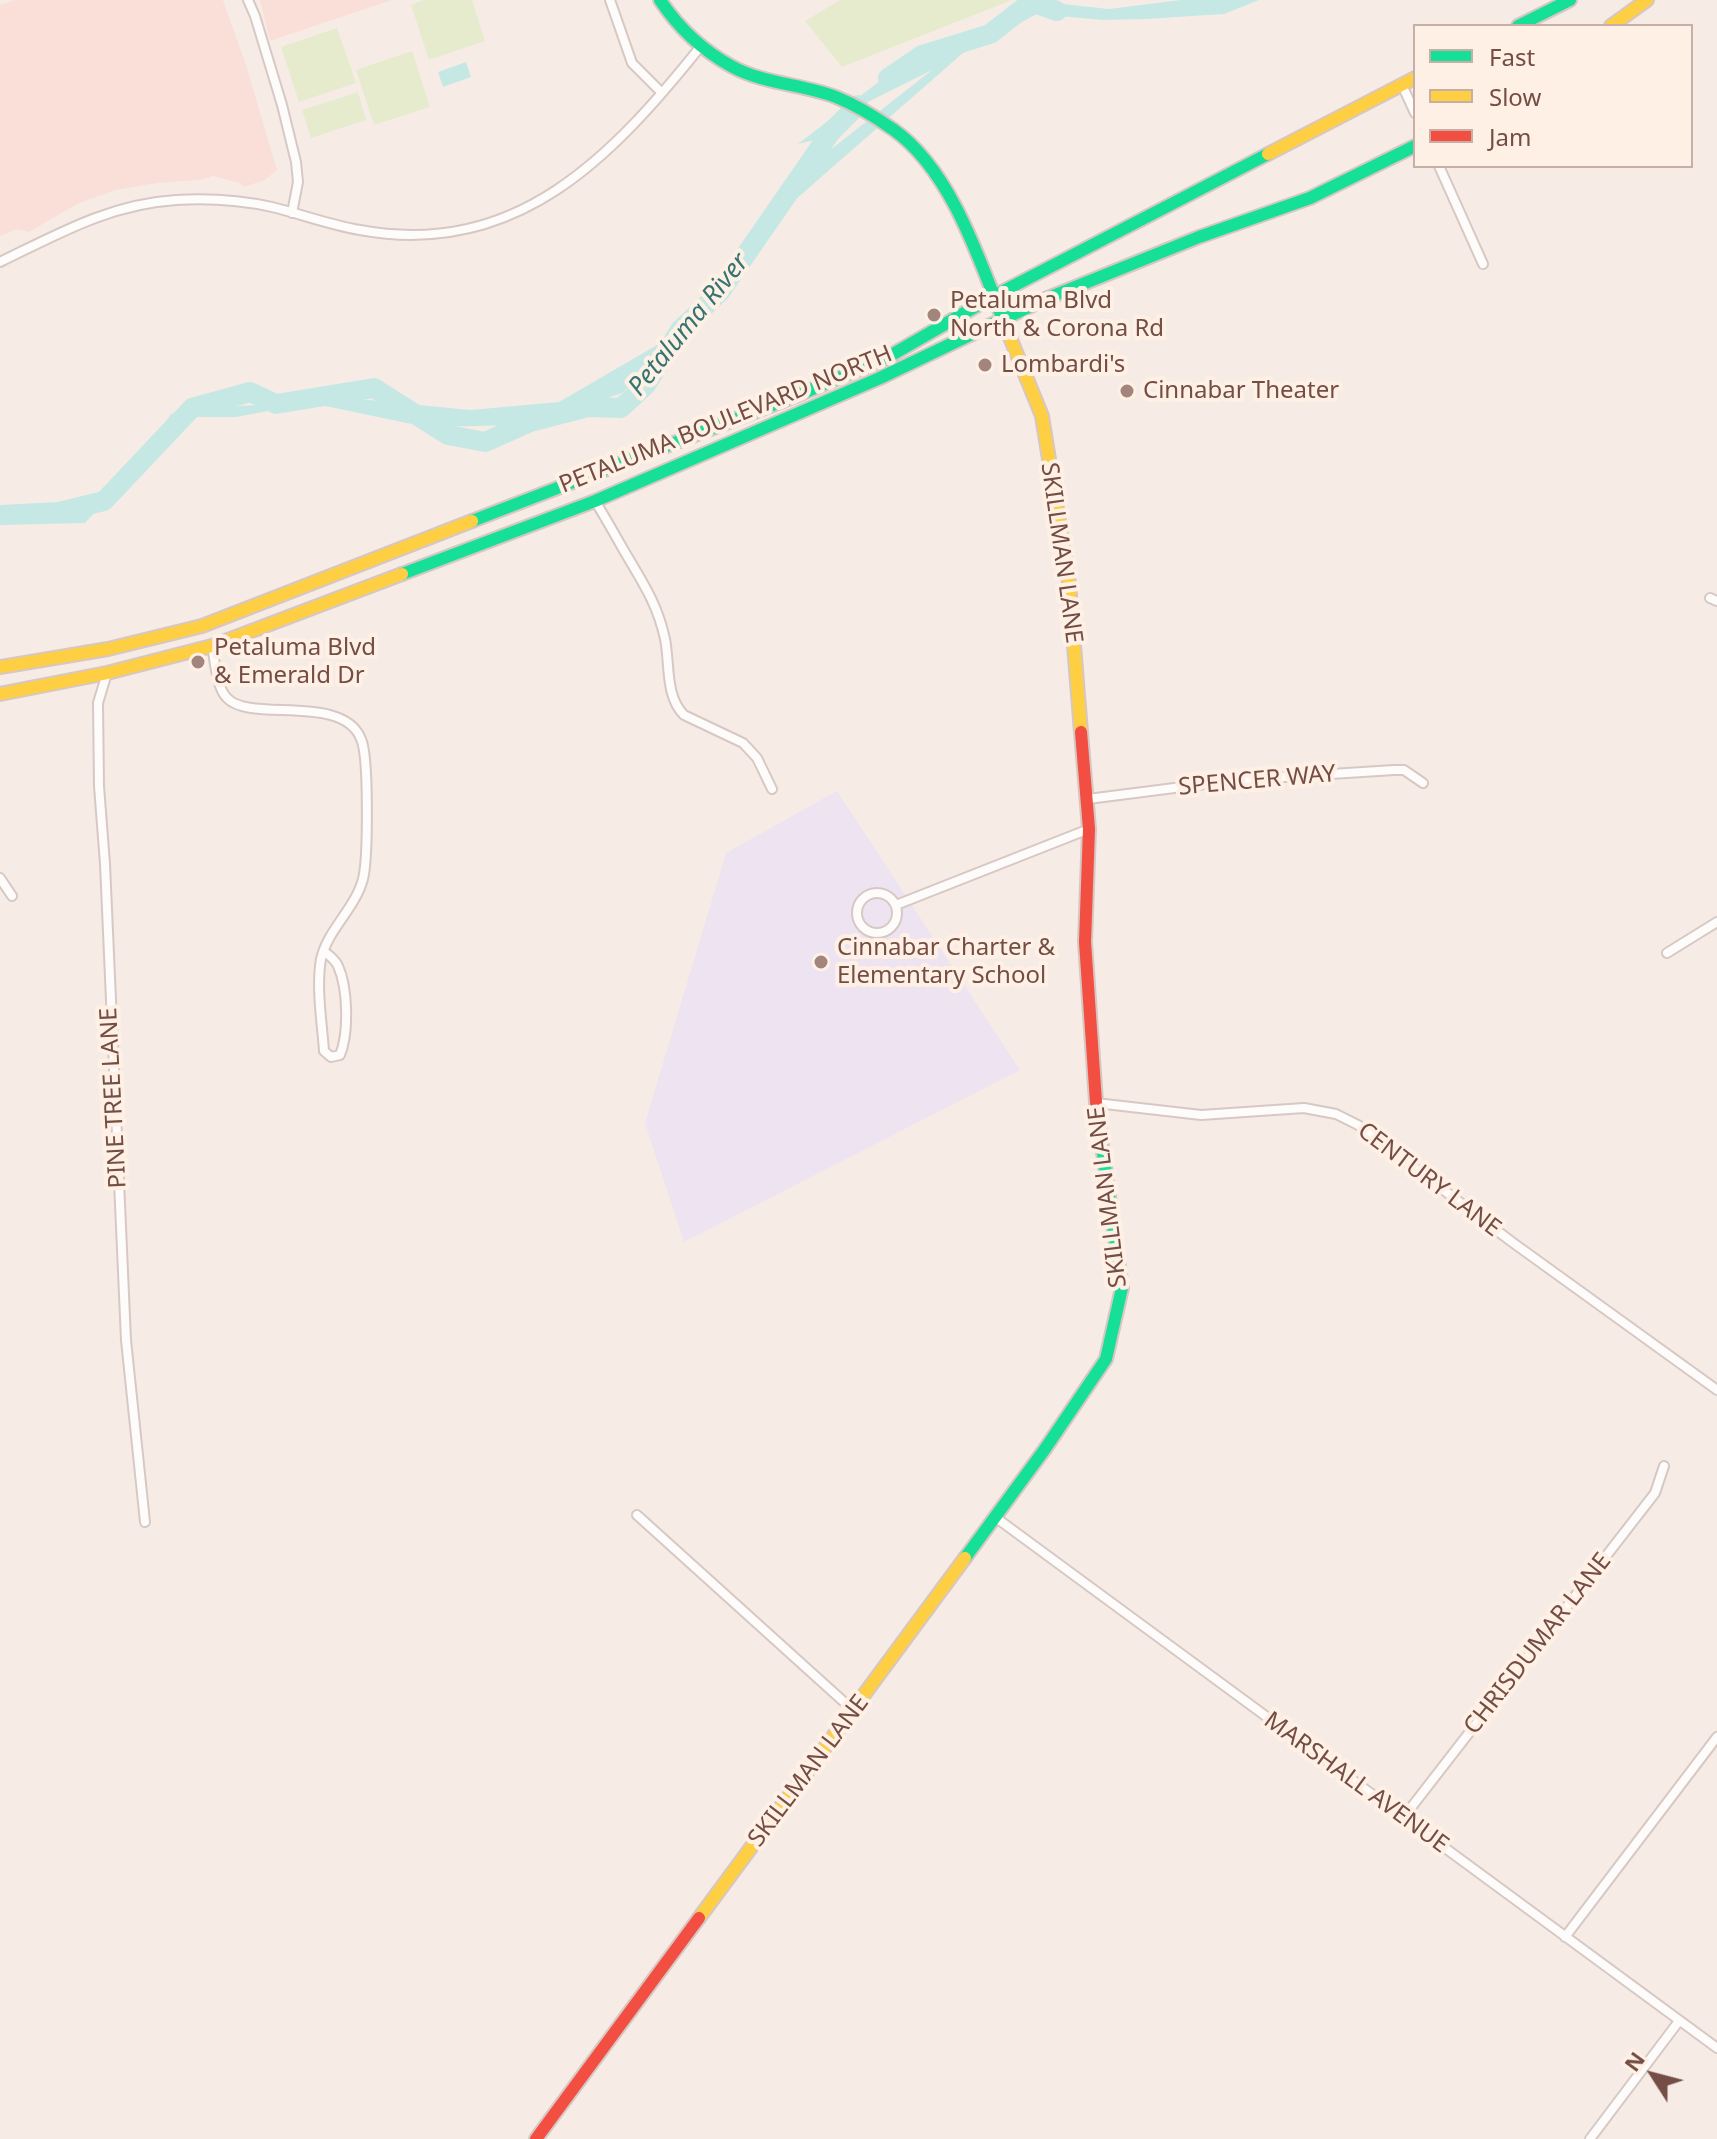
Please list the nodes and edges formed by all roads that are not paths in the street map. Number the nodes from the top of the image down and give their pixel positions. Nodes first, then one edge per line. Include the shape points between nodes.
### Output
1 (248, 0) edge
2 (610, 0) edge
3 (660, 0) edge
4 (1570, 0) edge
5 (1647, 0) edge
6 (1522, 24) edge
7 (1614, 24) edge
8 (701, 46) junction
9 (1413, 79) edge
10 (1402, 85) junction
11 (662, 93) junction
12 (1413, 109) edge
13 (1413, 147) edge
14 (1440, 168) edge
15 (292, 213) junction
16 (0, 262) edge
17 (1483, 264) dead end
18 (992, 297) junction
19 (1001, 320) junction
20 (595, 501) junction
21 (212, 646) junction
22 (0, 667) edge
23 (107, 673) junction
24 (0, 694) edge
25 (1423, 783) dead end
26 (772, 789) dead end
27 (1088, 799) junction
28 (1089, 829) junction
29 (0, 878) edge
30 (12, 896) dead end
31 (896, 905) junction
32 (1717, 922) edge
33 (324, 951) junction
34 (1667, 953) dead end
35 (1096, 1103) junction
36 (1717, 1390) edge
37 (1664, 1466) dead end
38 (637, 1515) dead end
39 (995, 1517) junction
40 (145, 1522) dead end
41 (854, 1711) junction
42 (1717, 1737) edge
43 (1403, 1818) junction
44 (1565, 1937) junction
45 (1679, 2021) junction
46 (1717, 2048) edge
47 (536, 2139) edge
48 (1590, 2139) edge

1 - 15 street via 296,162
2 - 11 street via 632,63
3 - 8 main road, SKILLMAN LANE
4 - 6 main road
5 - 7 main road
8 - 11 street
8 - 18 main road, SKILLMAN LANE via 744,72 835,97 896,131 956,205
9 - 10 main road, PETALUMA BOULEVARD NORTH
10 - 12 street
10 - 18 main road, PETALUMA BOULEVARD NORTH
11 - 15 street via 585,171 530,207 474,229 399,236
13 - 19 main road, PETALUMA BOULEVARD NORTH via 1310,198 1199,237
14 - 17 street
15 - 16 street via 222,200 149,203 80,222
18 - 19 main road, SKILLMAN LANE
18 - 22 main road, PETALUMA BOULEVARD NORTH via 888,357 801,394 202,626
19 - 20 main road, PETALUMA BOULEVARD NORTH
19 - 27 main road, SKILLMAN LANE via 1042,416 1069,583
20 - 21 main road, PETALUMA BOULEVARD NORTH
20 - 26 street via 655,605 677,709 743,743
21 - 23 main road, PETALUMA BOULEVARD NORTH
21 - 33 street via 227,699 258,708 331,715 361,738 363,878
23 - 24 main road, PETALUMA BOULEVARD NORTH
23 - 40 street, PINE TREE LANE via 98,703 99,786 126,1340
25 - 27 street, SPENCER WAY via 1404,770 1394,770 1237,780
27 - 28 main road, SKILLMAN LANE
28 - 31 street
28 - 35 main road, SKILLMAN LANE via 1085,942
29 - 30 street
31 - 31 street via 887,895 867,895 858,905 857,919 871,933 884,933 894,924
32 - 34 street
33 - 33 street via 339,968 347,1018 347,1039 340,1055 331,1057 324,1051
35 - 36 street, CENTURY LANE via 1201,1115 1304,1108 1336,1114
35 - 39 main road, SKILLMAN LANE via 1122,1288 1115,1326 1106,1359
37 - 43 street, CHRISDUMAR LANE via 1655,1493
38 - 41 street
39 - 41 main road, SKILLMAN LANE
39 - 43 street, MARSHALL AVENUE
41 - 47 main road, SKILLMAN LANE
42 - 44 street
43 - 44 street, MARSHALL AVENUE
44 - 45 street, MARSHALL AVENUE
45 - 46 street, MARSHALL AVENUE
45 - 48 street

